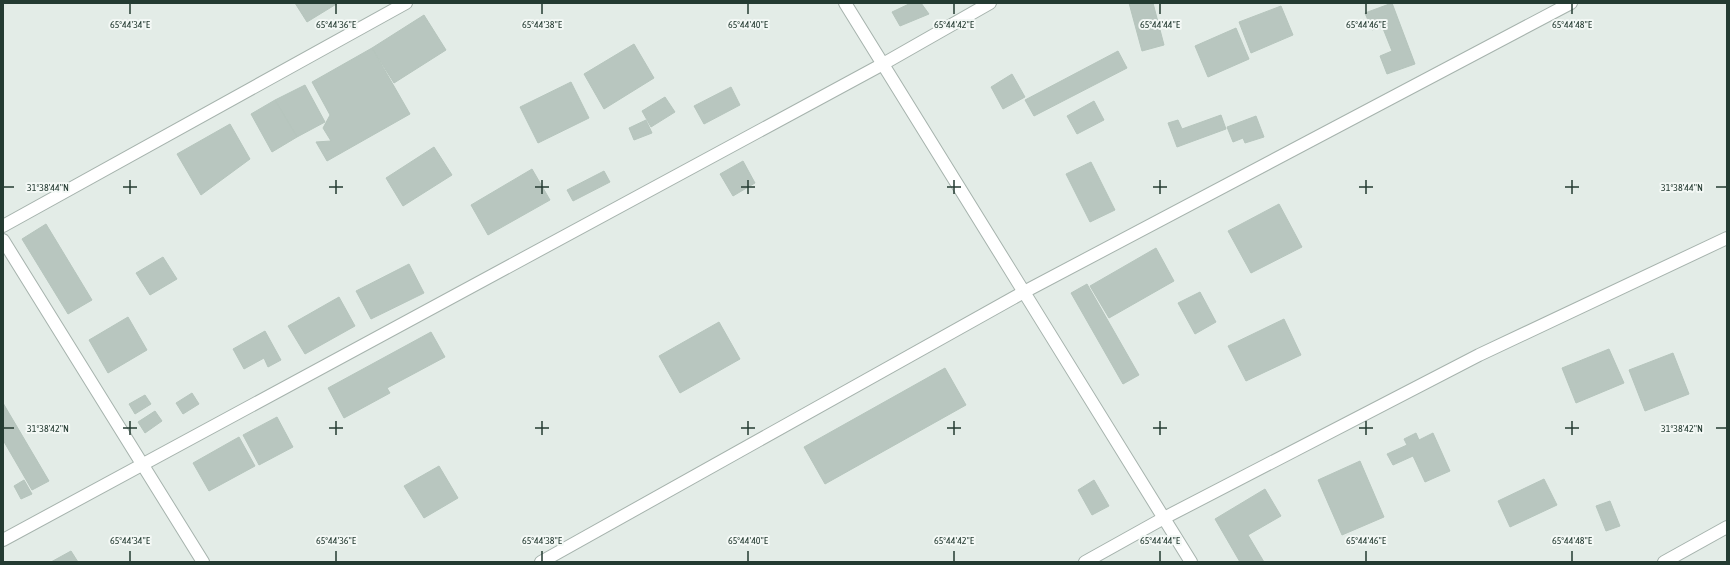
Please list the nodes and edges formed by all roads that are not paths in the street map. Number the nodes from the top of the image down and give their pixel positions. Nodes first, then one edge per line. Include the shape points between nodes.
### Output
1 (406, 3) edge
2 (845, 3) edge
3 (990, 3) edge
4 (1571, 3) edge
5 (883, 64) junction
6 (3, 226) edge
7 (1727, 238) edge
8 (3, 240) edge
9 (1024, 292) junction
10 (142, 464) junction
11 (1164, 518) junction
12 (1727, 527) edge
13 (3, 540) edge
14 (203, 562) edge
15 (542, 562) edge
16 (1085, 562) edge
17 (1192, 562) edge
18 (1664, 562) edge

1 - 6 street
2 - 5 street
3 - 5 street
4 - 9 street
5 - 9 street
5 - 10 street
7 - 11 street via 1479,355
8 - 10 street
9 - 11 street
9 - 15 street
10 - 13 street
10 - 14 street
11 - 16 street
11 - 17 street
12 - 18 street

